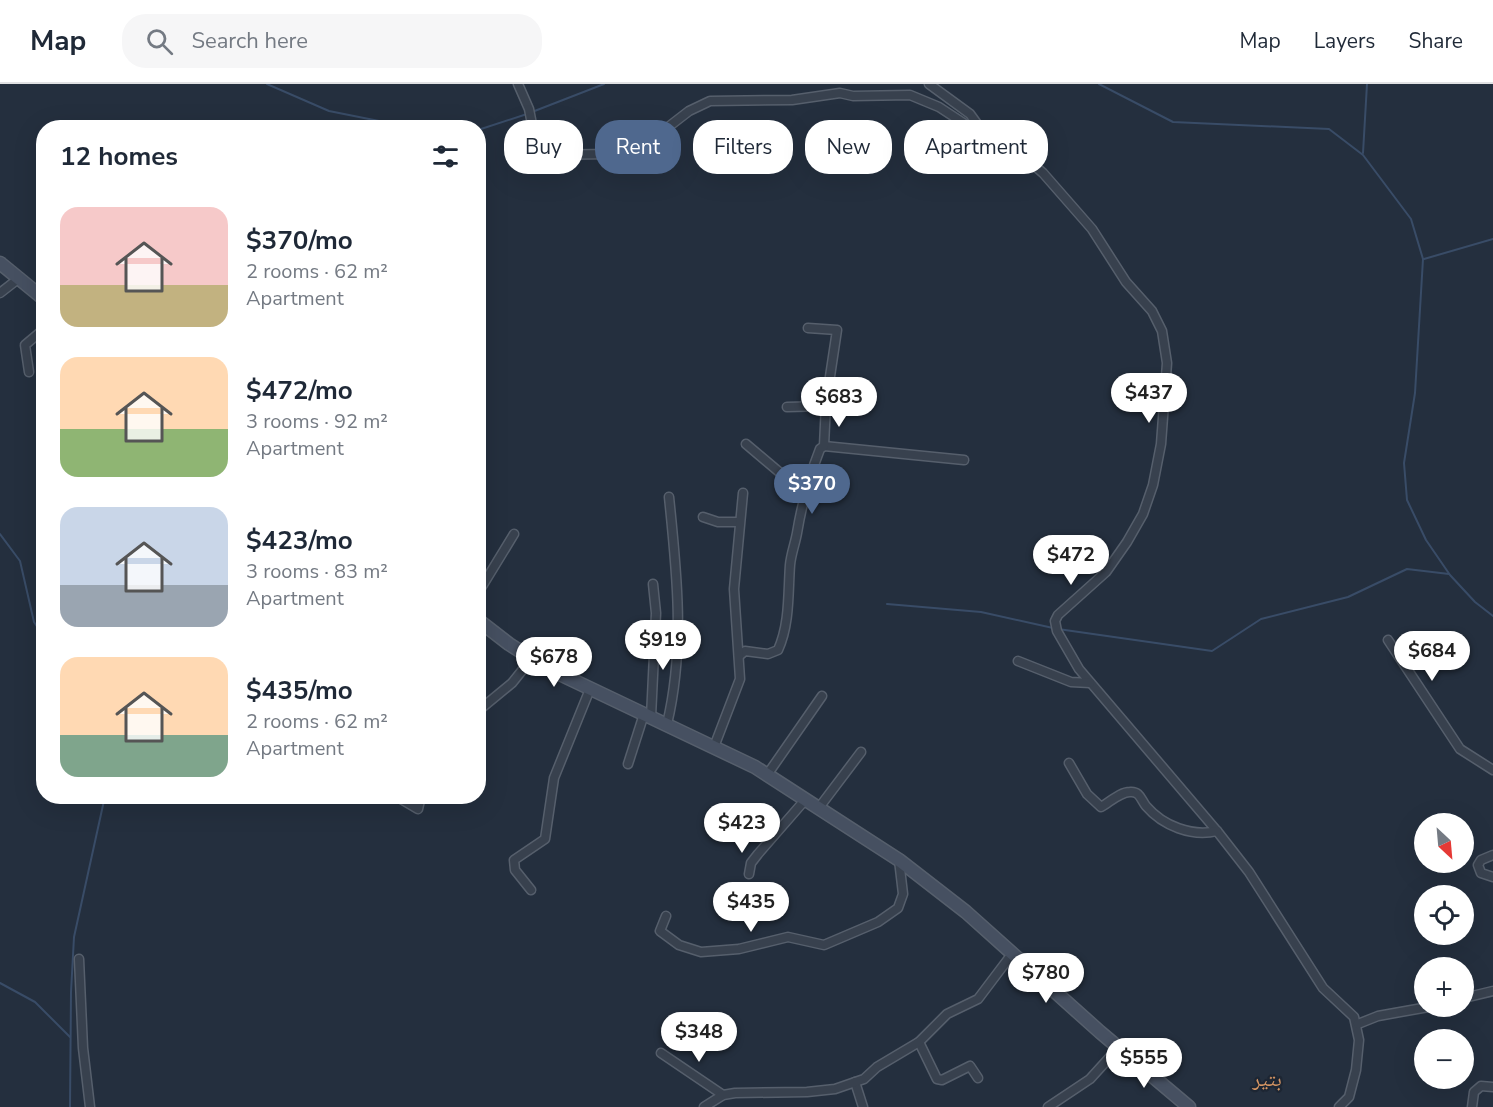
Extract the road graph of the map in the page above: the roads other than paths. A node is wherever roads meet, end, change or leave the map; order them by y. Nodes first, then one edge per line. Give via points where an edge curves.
1 (518, 84) edge
2 (929, 84) edge
3 (959, 120) edge
4 (974, 120) edge
5 (1044, 174) edge
6 (0, 263) edge
7 (18, 279) junction
8 (0, 293) edge
9 (36, 293) edge
10 (808, 328) dead end
11 (36, 336) edge
12 (29, 372) dead end
13 (827, 406) junction
14 (787, 407) dead end
15 (746, 444) dead end
16 (824, 446) junction
17 (964, 460) dead end
18 (742, 493) dead end
19 (804, 493) junction
20 (669, 497) dead end
21 (703, 517) dead end
22 (738, 522) junction
23 (514, 534) dead end
24 (486, 581) edge
25 (653, 584) dead end
26 (486, 626) edge
27 (1388, 640) dead end
28 (739, 656) junction
29 (532, 658) junction
30 (1018, 661) dead end
31 (1090, 683) junction
32 (590, 689) junction
33 (822, 696) dead end
34 (486, 705) edge
35 (647, 715) junction
36 (667, 724) junction
37 (714, 747) junction
38 (861, 752) dead end
39 (1069, 763) dead end
40 (628, 764) dead end
41 (1493, 770) edge
42 (767, 775) junction
43 (805, 800) junction
44 (818, 809) junction
45 (1217, 831) junction
46 (1493, 855) edge
47 (899, 860) junction
48 (749, 874) dead end
49 (1493, 877) edge
50 (531, 890) dead end
51 (666, 916) dead end
52 (1012, 954) junction
53 (79, 958) dead end
54 (1493, 991) edge
55 (1474, 996) edge
56 (1414, 1010) edge
57 (1358, 1024) junction
58 (919, 1042) junction
59 (1119, 1047) junction
60 (661, 1053) dead end
61 (978, 1078) dead end
62 (855, 1082) junction
63 (1493, 1087) edge
64 (723, 1095) junction
65 (706, 1106) edge
66 (90, 1107) edge
67 (863, 1107) edge
68 (1048, 1107) edge
69 (1189, 1107) edge
70 (1340, 1107) edge
71 (1472, 1107) edge

1 - 3 street via 529,109 538,155 610,154 654,138 689,111 710,101 792,100 840,93 910,94
2 - 4 street
5 - 31 street via 1092,230 1126,282 1152,311 1162,331 1167,363 1161,444 1143,514 1106,572 1055,621 1070,655
6 - 7 street
7 - 8 street
7 - 9 street
10 - 13 street via 837,330
11 - 12 street via 25,345
13 - 14 street
13 - 16 street
15 - 19 street
16 - 17 street
16 - 19 street
18 - 22 street
19 - 28 street via 789,568 781,644 778,651 768,654 745,651
20 - 36 street via 679,596 676,676
21 - 22 street
22 - 28 street via 734,612
23 - 24 street
25 - 35 street via 656,613
26 - 29 street
27 - 41 street via 1460,749
28 - 37 street via 739,683
29 - 32 street
29 - 34 street via 506,689
30 - 31 street via 1071,682
31 - 45 street
32 - 35 street
32 - 50 street via 554,778 545,839 514,860 514,870
33 - 42 street
35 - 36 street
35 - 40 street
36 - 37 street
37 - 42 street
38 - 44 street
39 - 45 street via 1101,807 1133,792 1180,830
42 - 43 street
43 - 44 street
43 - 48 street via 751,863
44 - 47 street
45 - 57 street via 1249,872 1323,988
46 - 49 street via 1478,865 1481,873
47 - 51 street via 903,894 893,914 824,945 788,937 739,949 701,952 679,945 660,931
47 - 52 street
52 - 58 street via 978,999 947,1014
52 - 59 street
53 - 66 street via 84,1067
54 - 55 street
56 - 57 street
57 - 70 street via 1356,1071 1349,1097
58 - 61 street via 937,1079 970,1066
58 - 62 street
59 - 68 street via 1090,1079
59 - 69 street
60 - 64 street
62 - 64 street via 807,1092
62 - 67 street
63 - 71 street via 1481,1086 1474,1092
64 - 65 street

